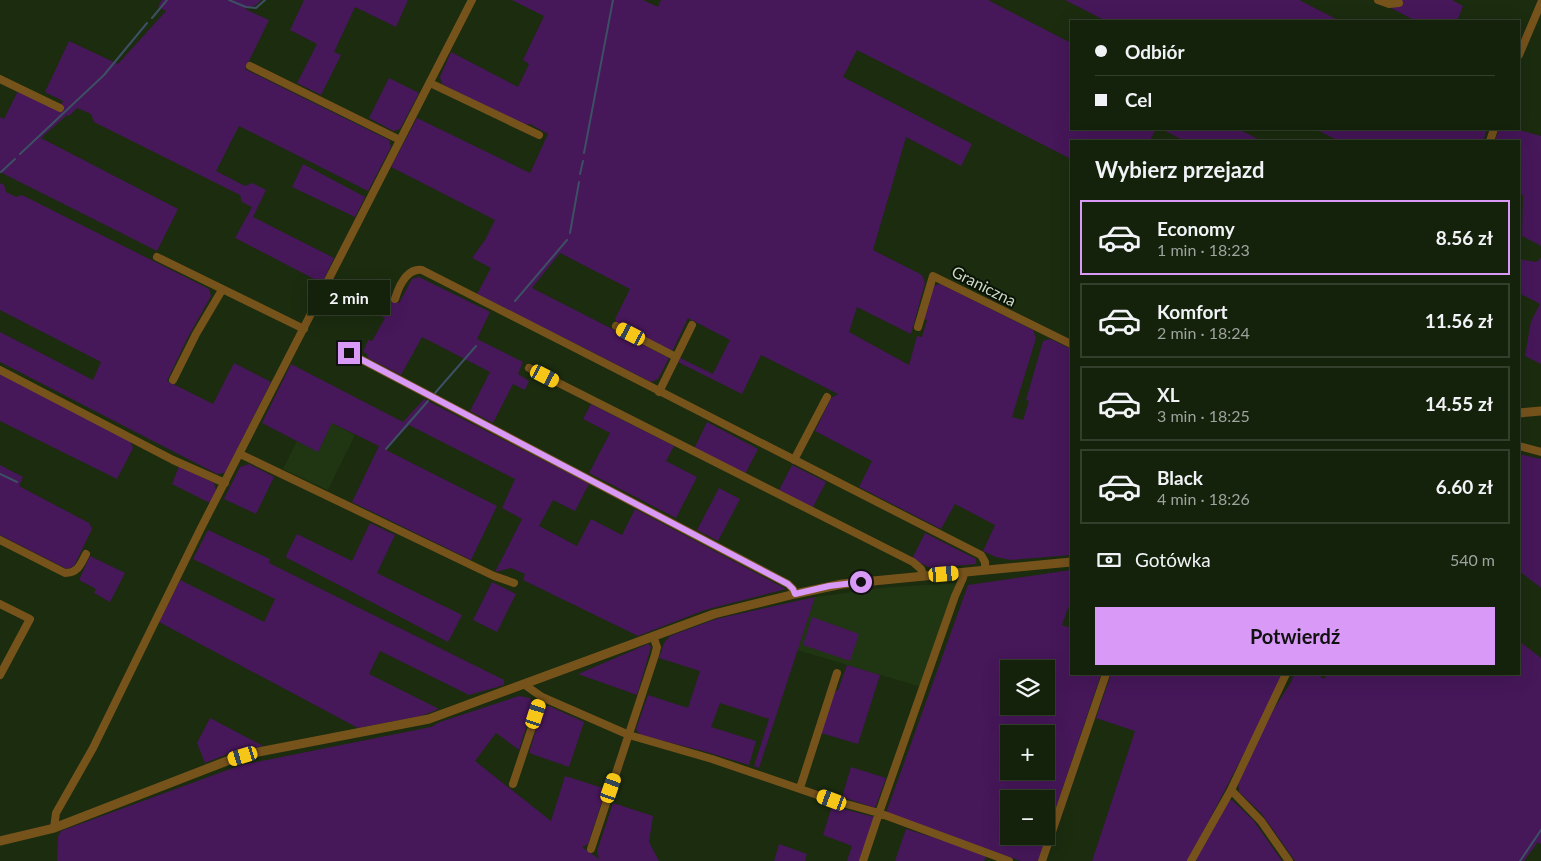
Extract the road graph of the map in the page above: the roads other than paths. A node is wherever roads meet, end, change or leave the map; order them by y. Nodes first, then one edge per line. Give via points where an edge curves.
1 (472, 0) edge
2 (1378, 0) edge
3 (1399, 3) dead end
4 (1541, 3) edge
5 (1520, 53) edge
6 (250, 66) dead end
7 (0, 79) edge
8 (430, 83) junction
9 (60, 108) dead end
10 (539, 135) dead end
11 (400, 140) junction
12 (157, 257) dead end
13 (222, 290) junction
14 (395, 299) dead end
15 (692, 325) dead end
16 (616, 326) dead end
17 (918, 328) dead end
18 (304, 329) junction
19 (1070, 344) edge
20 (349, 353) dead end
21 (676, 357) junction
22 (529, 368) dead end
23 (0, 370) edge
24 (173, 380) dead end
25 (659, 392) junction
26 (827, 397) dead end
27 (1541, 411) edge
28 (1520, 413) edge
29 (1520, 446) edge
30 (1541, 452) edge
31 (240, 454) junction
32 (794, 460) junction
33 (225, 483) junction
34 (0, 540) edge
35 (86, 554) dead end
36 (1070, 562) edge
37 (984, 570) junction
38 (964, 572) junction
39 (924, 576) junction
40 (514, 583) dead end
41 (795, 594) junction
42 (0, 604) edge
43 (653, 636) junction
44 (837, 673) dead end
45 (0, 675) edge
46 (1106, 675) edge
47 (1286, 675) edge
48 (525, 685) junction
49 (542, 697) junction
50 (629, 735) junction
51 (513, 784) dead end
52 (800, 788) junction
53 (1231, 790) junction
54 (879, 813) junction
55 (54, 828) junction
56 (0, 841) edge
57 (591, 849) dead end
58 (863, 861) edge
59 (1010, 861) edge
60 (1042, 861) edge
61 (1191, 861) edge
62 (1289, 861) edge

1 - 8 street
2 - 3 street
4 - 5 street
6 - 11 street
7 - 9 street
8 - 10 street
8 - 11 street
11 - 18 street
12 - 13 street
13 - 18 street
13 - 24 street
14 - 25 street via 411,272 422,270
15 - 21 street
16 - 21 street
17 - 19 street, Graniczna via 933,276
18 - 31 street
20 - 41 street via 788,584
21 - 25 street
22 - 39 street via 912,562 922,569
23 - 33 street
25 - 32 street
26 - 32 street
27 - 28 street
29 - 30 street
31 - 33 street
31 - 40 street
32 - 37 street via 981,555 985,562
33 - 55 street via 93,748 56,813
34 - 35 street via 65,573 77,569
36 - 37 street
37 - 38 street
38 - 39 street
38 - 54 street
39 - 41 street via 842,584
41 - 43 street via 714,614
42 - 45 street via 30,619
43 - 48 street
43 - 50 street via 657,647
44 - 52 street
46 - 60 street
47 - 53 street
48 - 49 street
48 - 55 street via 429,719 246,755
49 - 50 street
49 - 51 street
50 - 52 street
50 - 57 street
52 - 54 street
53 - 61 street
53 - 62 street via 1261,820
54 - 58 street
54 - 59 street
55 - 56 street

